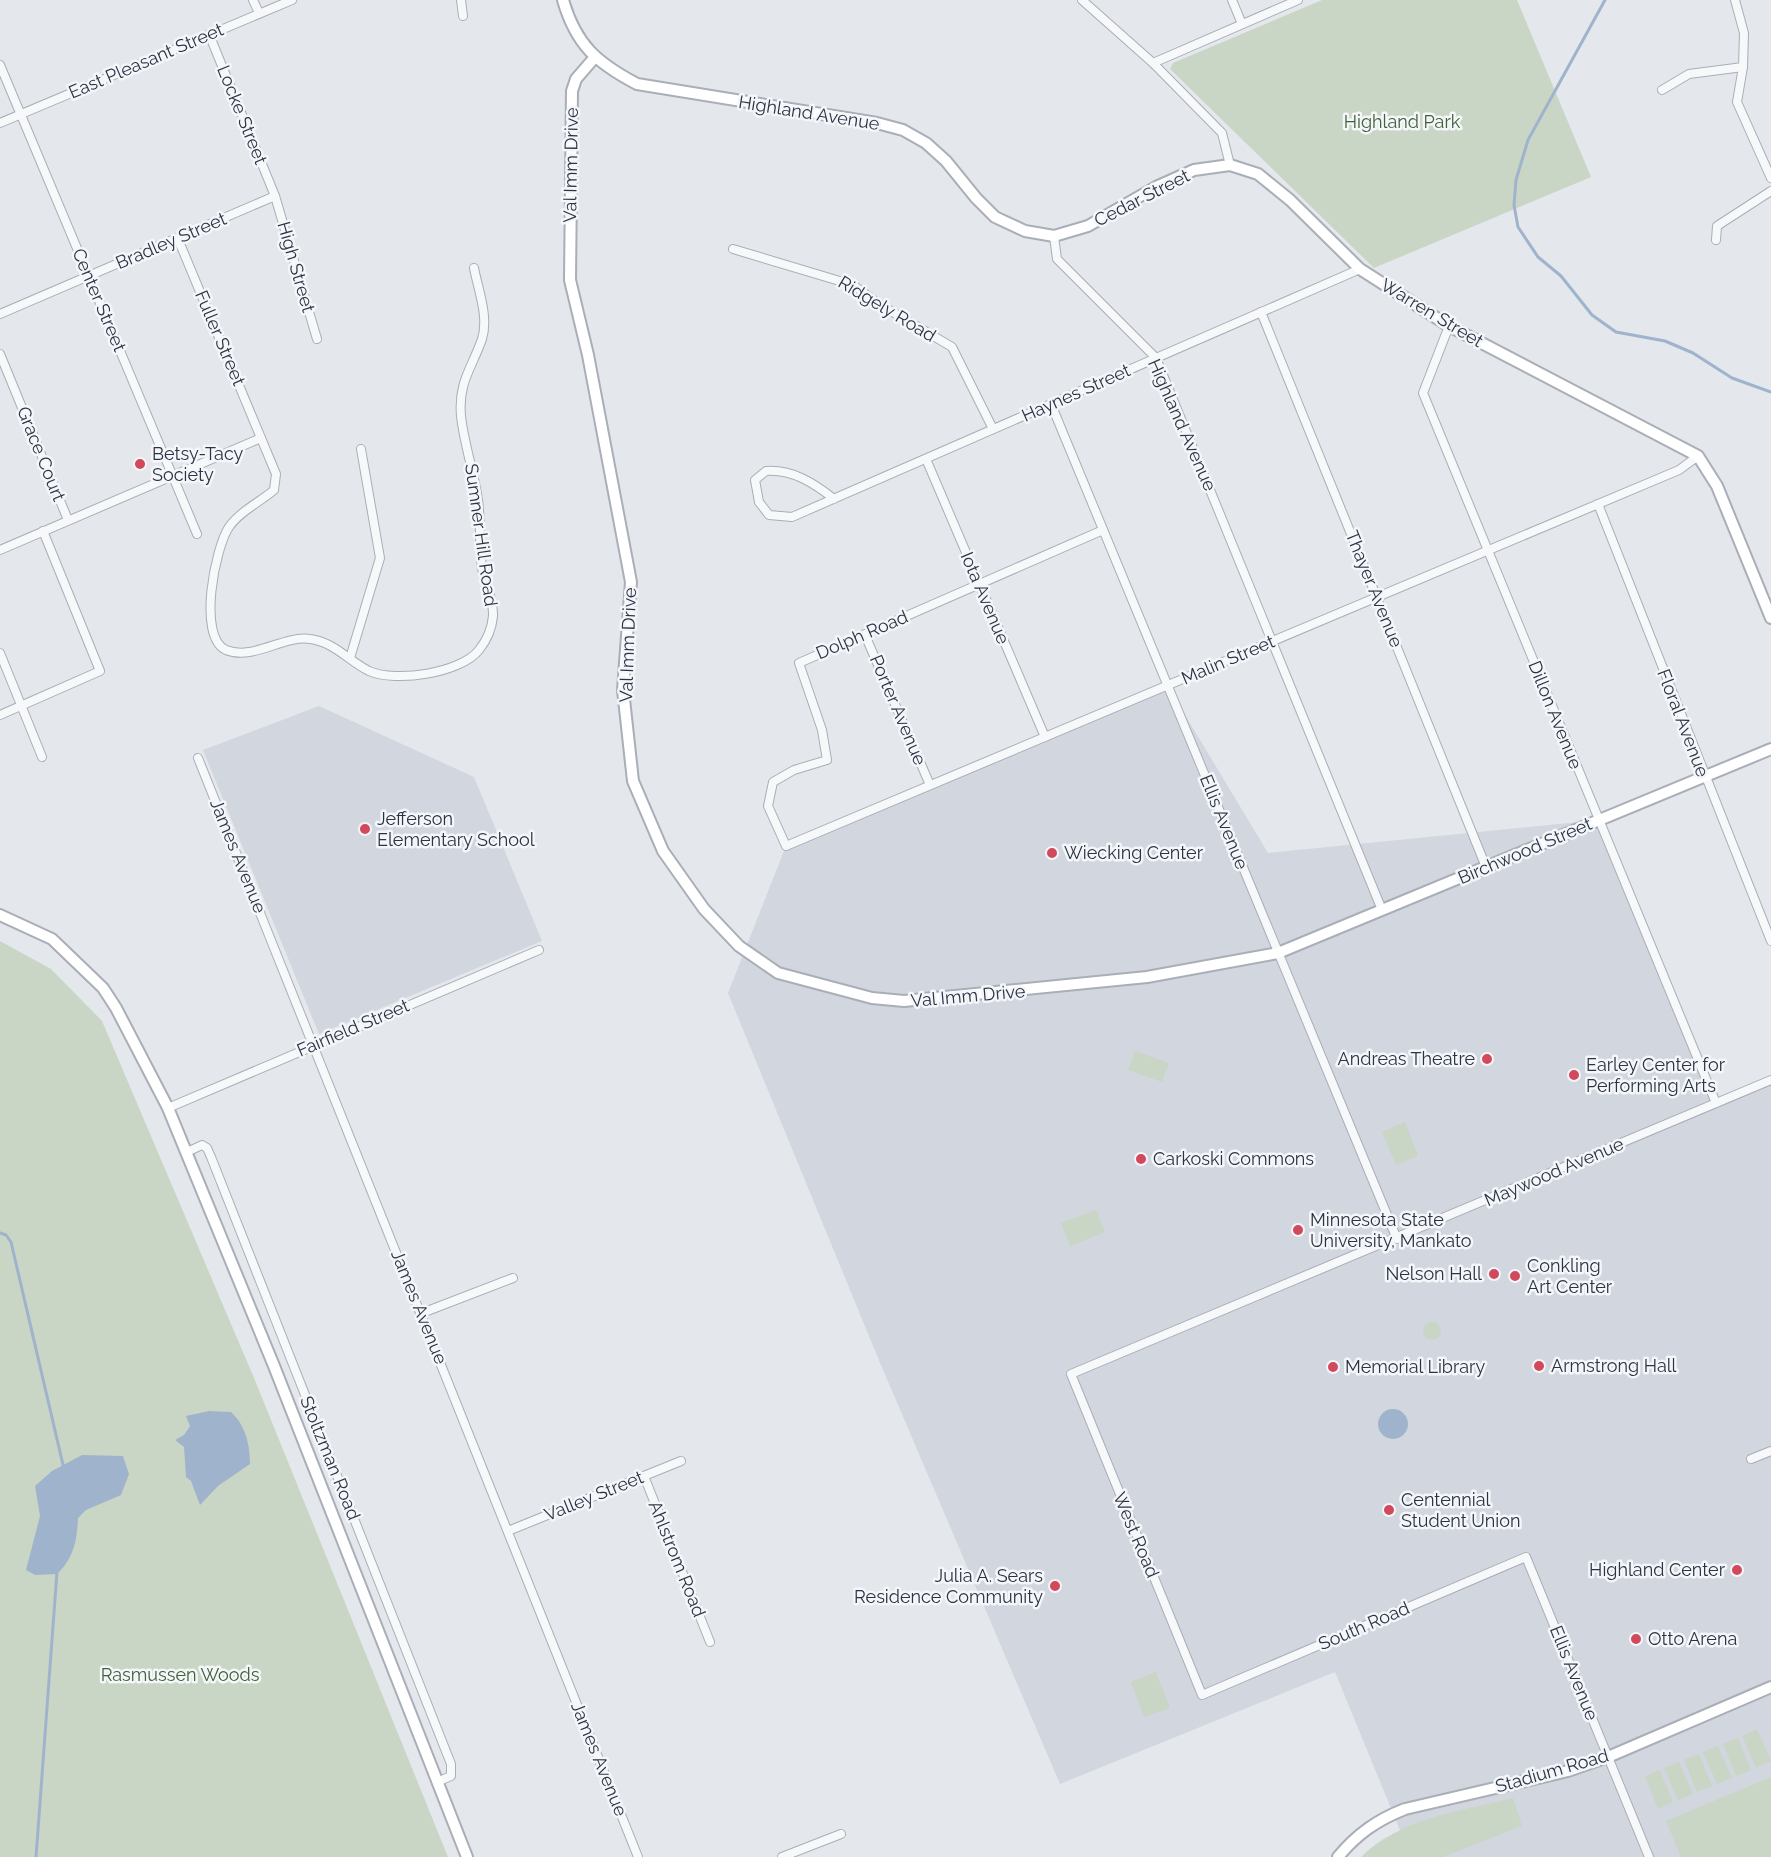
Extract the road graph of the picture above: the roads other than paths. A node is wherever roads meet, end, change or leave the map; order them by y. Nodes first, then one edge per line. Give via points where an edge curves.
1 (254, 0) edge
2 (292, 0) edge
3 (461, 0) edge
4 (563, 0) edge
5 (1082, 0) edge
6 (1232, 0) edge
7 (1298, 0) edge
8 (1735, 0) edge
9 (259, 13) junction
10 (463, 16) dead end
11 (1242, 24) junction
12 (209, 34) junction
13 (595, 57) junction
14 (1153, 63) junction
15 (0, 65) edge
16 (1743, 67) junction
17 (1662, 90) dead end
18 (21, 114) junction
19 (0, 123) edge
20 (1230, 165) junction
21 (1771, 178) edge
22 (1771, 191) edge
23 (275, 196) junction
24 (1054, 236) junction
25 (178, 239) junction
26 (1716, 240) dead end
27 (733, 249) dead end
28 (474, 268) dead end
29 (1360, 269) junction
30 (89, 276) junction
31 (1261, 312) junction
32 (0, 314) edge
33 (1449, 326) junction
34 (317, 339) dead end
35 (0, 354) edge
36 (1156, 358) junction
37 (1051, 404) junction
38 (993, 429) junction
39 (261, 438) junction
40 (361, 449) dead end
41 (1698, 456) junction
42 (926, 459) junction
43 (174, 475) junction
44 (834, 499) junction
45 (1598, 504) junction
46 (69, 520) junction
47 (1103, 530) junction
48 (44, 531) junction
49 (197, 534) dead end
50 (0, 550) edge
51 (1488, 550) junction
52 (978, 583) junction
53 (1377, 597) junction
54 (1771, 618) edge
55 (865, 635) junction
56 (1273, 641) junction
57 (0, 653) edge
58 (350, 658) junction
59 (1167, 685) junction
60 (22, 706) junction
61 (0, 715) edge
62 (1045, 737) junction
63 (1771, 748) edge
64 (42, 757) dead end
65 (198, 758) dead end
66 (1704, 776) junction
67 (930, 785) junction
68 (772, 816) joint
69 (1599, 820) junction
70 (1486, 867) junction
71 (1382, 910) junction
72 (0, 915) edge
73 (1771, 941) edge
74 (539, 950) dead end
75 (1278, 953) junction
76 (314, 1044) junction
77 (1771, 1080) edge
78 (1716, 1103) junction
79 (168, 1108) junction
80 (187, 1152) junction
81 (1397, 1239) junction
82 (513, 1278) dead end
83 (422, 1313) junction
84 (1071, 1374) joint
85 (1771, 1451) edge
86 (1751, 1460) dead end
87 (681, 1461) dead end
88 (644, 1476) junction
89 (508, 1531) junction
90 (1526, 1557) joint
91 (710, 1642) dead end
92 (1771, 1687) edge
93 (1202, 1695) joint
94 (1608, 1756) junction
95 (437, 1782) junction
96 (841, 1833) dead end
97 (467, 1857) edge
98 (638, 1857) edge
99 (782, 1857) edge
100 (1338, 1857) edge
101 (1649, 1857) edge

1 - 9 street
2 - 9 street, East Pleasant Street
3 - 10 street
4 - 13 street, Highland Avenue via 572,26
5 - 14 street
6 - 11 street
7 - 11 street
8 - 16 street via 1744,33
9 - 12 street, East Pleasant Street
11 - 14 street
12 - 18 street, East Pleasant Street
12 - 23 street, Locke Street
13 - 24 street, Highland Avenue via 638,84 903,130 946,161 995,217 1025,231
13 - 75 street, Val Imm Drive via 576,79 572,91 570,280 632,582 623,690 633,781 663,851 704,909 739,946 778,973 872,998 904,1001 1147,977
14 - 20 street via 1222,134
15 - 18 street, Center Street
16 - 17 street via 1689,74
16 - 21 street via 1737,102
18 - 19 street, East Pleasant Street
18 - 30 street, Center Street
20 - 24 street, Cedar Street via 1194,170 1088,226
20 - 29 street, Warren Street via 1266,180
22 - 26 street via 1717,226
23 - 25 street, Bradley Street
23 - 34 street, High Street
24 - 36 street, Highland Avenue via 1057,259
25 - 30 street, Bradley Street
25 - 39 street, Fuller Street
27 - 38 street, Ridgely Road via 853,285 952,347
28 - 58 street, Sumner Hill Road via 485,322 460,396 478,501 482,566 493,615 490,628 470,660 446,669 384,676
29 - 31 street, Haynes Street
29 - 33 street, Warren Street
30 - 32 street, Bradley Street
30 - 43 street, Center Street
31 - 36 street, Haynes Street
31 - 53 street, Thayer Avenue
33 - 41 street, Warren Street
33 - 51 street, Dillon Avenue via 1423,393
35 - 46 street, Grace Court
36 - 37 street, Haynes Street
36 - 56 street, Highland Avenue
37 - 38 street, Haynes Street
37 - 47 street, Ellis Avenue
38 - 42 street, Haynes Street
39 - 43 street
39 - 58 street, Sumner Hill Road via 276,474 274,490 240,515 224,537 213,589 213,636 225,650 235,651 308,638
40 - 58 street via 380,558
41 - 45 street, Malin Street via 1679,470
41 - 54 street via 1717,486
42 - 44 street, Haynes Street
42 - 52 street, Iota Avenue
43 - 46 street
43 - 49 street, Center Street
44 - 44 street, Haynes Street via 789,472 766,471 754,480 759,502 769,515 792,517
45 - 51 street, Malin Street
45 - 66 street, Floral Avenue
46 - 48 street
47 - 52 street, Dolph Road
47 - 59 street, Ellis Avenue
48 - 50 street
48 - 60 street via 100,671
51 - 53 street, Malin Street
51 - 69 street, Dillon Avenue
52 - 55 street, Dolph Road
52 - 62 street, Iota Avenue
53 - 56 street, Malin Street
53 - 70 street, Thayer Avenue
55 - 67 street, Porter Avenue
55 - 68 street, Dolph Road via 799,663 822,730 827,760 794,770 774,782 768,806
56 - 59 street, Malin Street
56 - 71 street, Highland Avenue
57 - 60 street
59 - 62 street, Malin Street
59 - 75 street, Ellis Avenue
60 - 61 street
60 - 64 street
62 - 67 street, Malin Street
63 - 66 street, Birchwood Street
65 - 76 street, James Avenue
66 - 69 street, Birchwood Street
66 - 73 street, Floral Avenue
67 - 68 street, Malin Street via 786,846
69 - 70 street, Birchwood Street
69 - 78 street, Dillon Avenue
70 - 71 street, Birchwood Street
71 - 75 street, Birchwood Street
72 - 79 street, Stoltzman Road via 52,939 103,988
74 - 76 street, Fairfield Street
75 - 81 street, Ellis Avenue
76 - 79 street, Fairfield Street
76 - 83 street, James Avenue
77 - 78 street, Maywood Avenue
78 - 81 street, Maywood Avenue
79 - 80 street, Stoltzman Road
80 - 95 street, Stoltzman Road
80 - 95 street, Stoltzman Road via 202,1145 211,1157 451,1764 451,1776
81 - 84 street, Maywood Avenue
82 - 83 street
83 - 89 street, James Avenue
84 - 93 street, West Road
85 - 86 street
87 - 88 street, Valley Street
88 - 89 street, Valley Street
88 - 91 street, Ahlstrom Road
89 - 98 street, James Avenue
90 - 93 street, South Road
90 - 94 street, Ellis Avenue
92 - 94 street, Stadium Road
94 - 100 street, Stadium Road via 1568,1771 1404,1809 1362,1832
94 - 101 street, Ellis Avenue
95 - 97 street, Stoltzman Road
96 - 99 street

